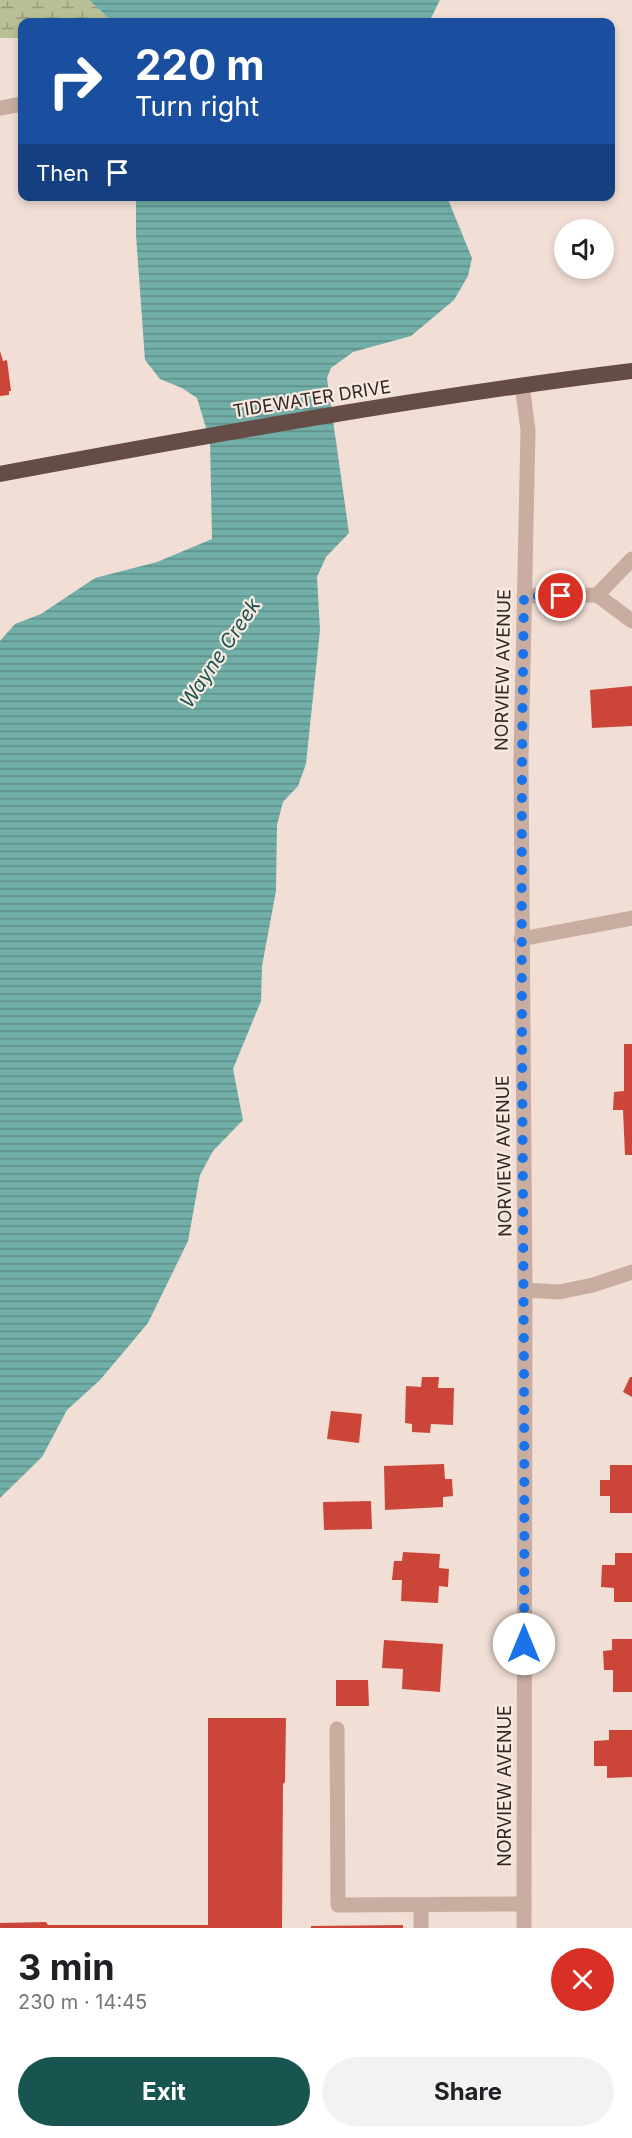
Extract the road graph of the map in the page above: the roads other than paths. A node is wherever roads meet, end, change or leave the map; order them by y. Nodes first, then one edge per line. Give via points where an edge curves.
1 (18, 105) edge
2 (0, 108) edge
3 (632, 371) edge
4 (522, 385) junction
5 (0, 474) edge
6 (632, 559) edge
7 (597, 595) junction
8 (524, 596) junction
9 (632, 621) edge
10 (632, 918) edge
11 (521, 939) junction
12 (632, 1272) edge
13 (525, 1290) junction
14 (337, 1729) dead end
15 (524, 1904) junction
16 (421, 1905) junction
17 (421, 1928) edge
18 (524, 1928) edge

1 - 2 street
3 - 4 highway, TIDEWATER DRIVE
4 - 5 highway, TIDEWATER DRIVE via 205,436
4 - 8 street, NORVIEW AVENUE via 528,430
6 - 7 street
7 - 8 street
7 - 9 street
8 - 11 street, NORVIEW AVENUE
10 - 11 street
11 - 13 street, NORVIEW AVENUE
12 - 13 street via 559,1292
13 - 15 street, NORVIEW AVENUE
14 - 16 street via 338,1905
15 - 16 street
15 - 18 street, NORVIEW AVENUE
16 - 17 street

